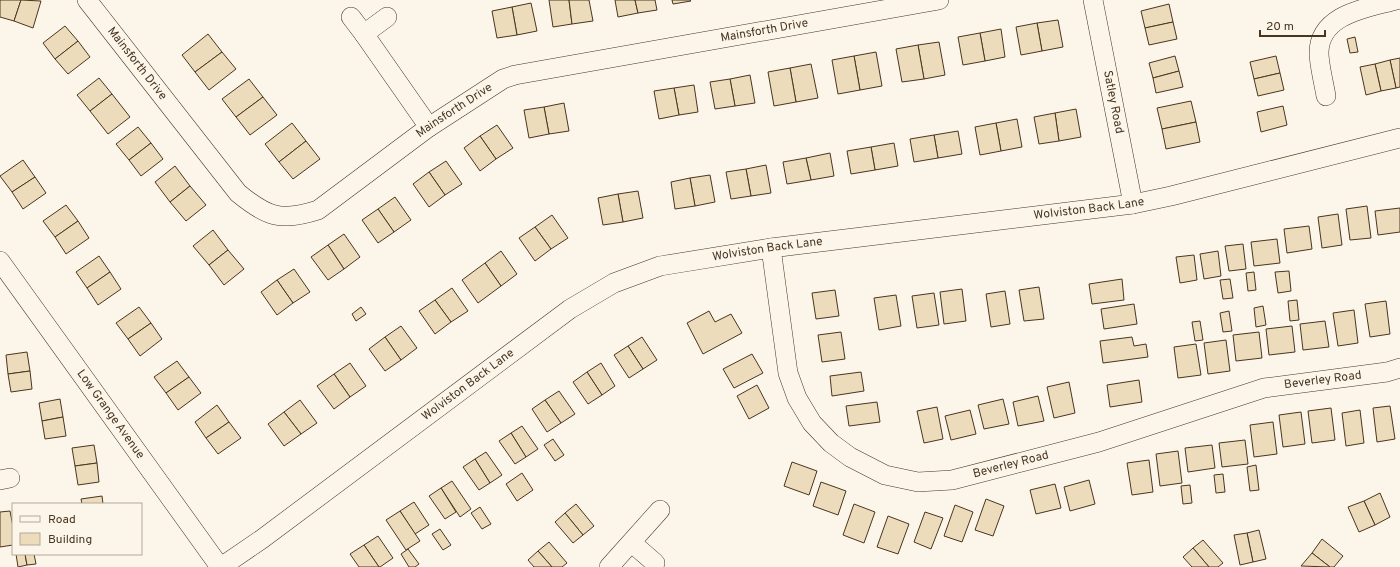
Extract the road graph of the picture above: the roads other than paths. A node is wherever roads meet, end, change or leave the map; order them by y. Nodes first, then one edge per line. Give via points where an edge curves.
1 (86, 0) edge
2 (939, 0) edge
3 (1093, 0) edge
4 (1396, 0) edge
5 (351, 17) dead end
6 (387, 17) dead end
7 (364, 34) junction
8 (1326, 96) dead end
9 (429, 127) junction
10 (1400, 138) edge
11 (1133, 204) junction
12 (771, 248) junction
13 (0, 261) edge
14 (1400, 368) edge
15 (660, 510) dead end
16 (632, 543) junction
17 (655, 563) dead end
18 (221, 567) edge
19 (609, 567) edge

1 - 9 street, Mainsforth Drive via 238,192 256,208 276,216 298,216 318,210
2 - 9 street, Mainsforth Drive via 515,75 503,79
3 - 11 street, Satley Road
4 - 8 street via 1348,13 1330,25 1322,37 1319,53
5 - 7 street
6 - 7 street
7 - 9 street
10 - 11 street, Wolviston Back Lane
11 - 12 street, Wolviston Back Lane
12 - 14 street, Beverley Road via 788,373 796,398 812,423 831,443 850,457 885,475 918,482 952,480 1099,442 1264,388 1387,372
12 - 18 street, Wolviston Back Lane via 660,266 614,283 570,309
13 - 18 street, Low Grange Avenue
15 - 16 street
16 - 17 street
16 - 19 street

